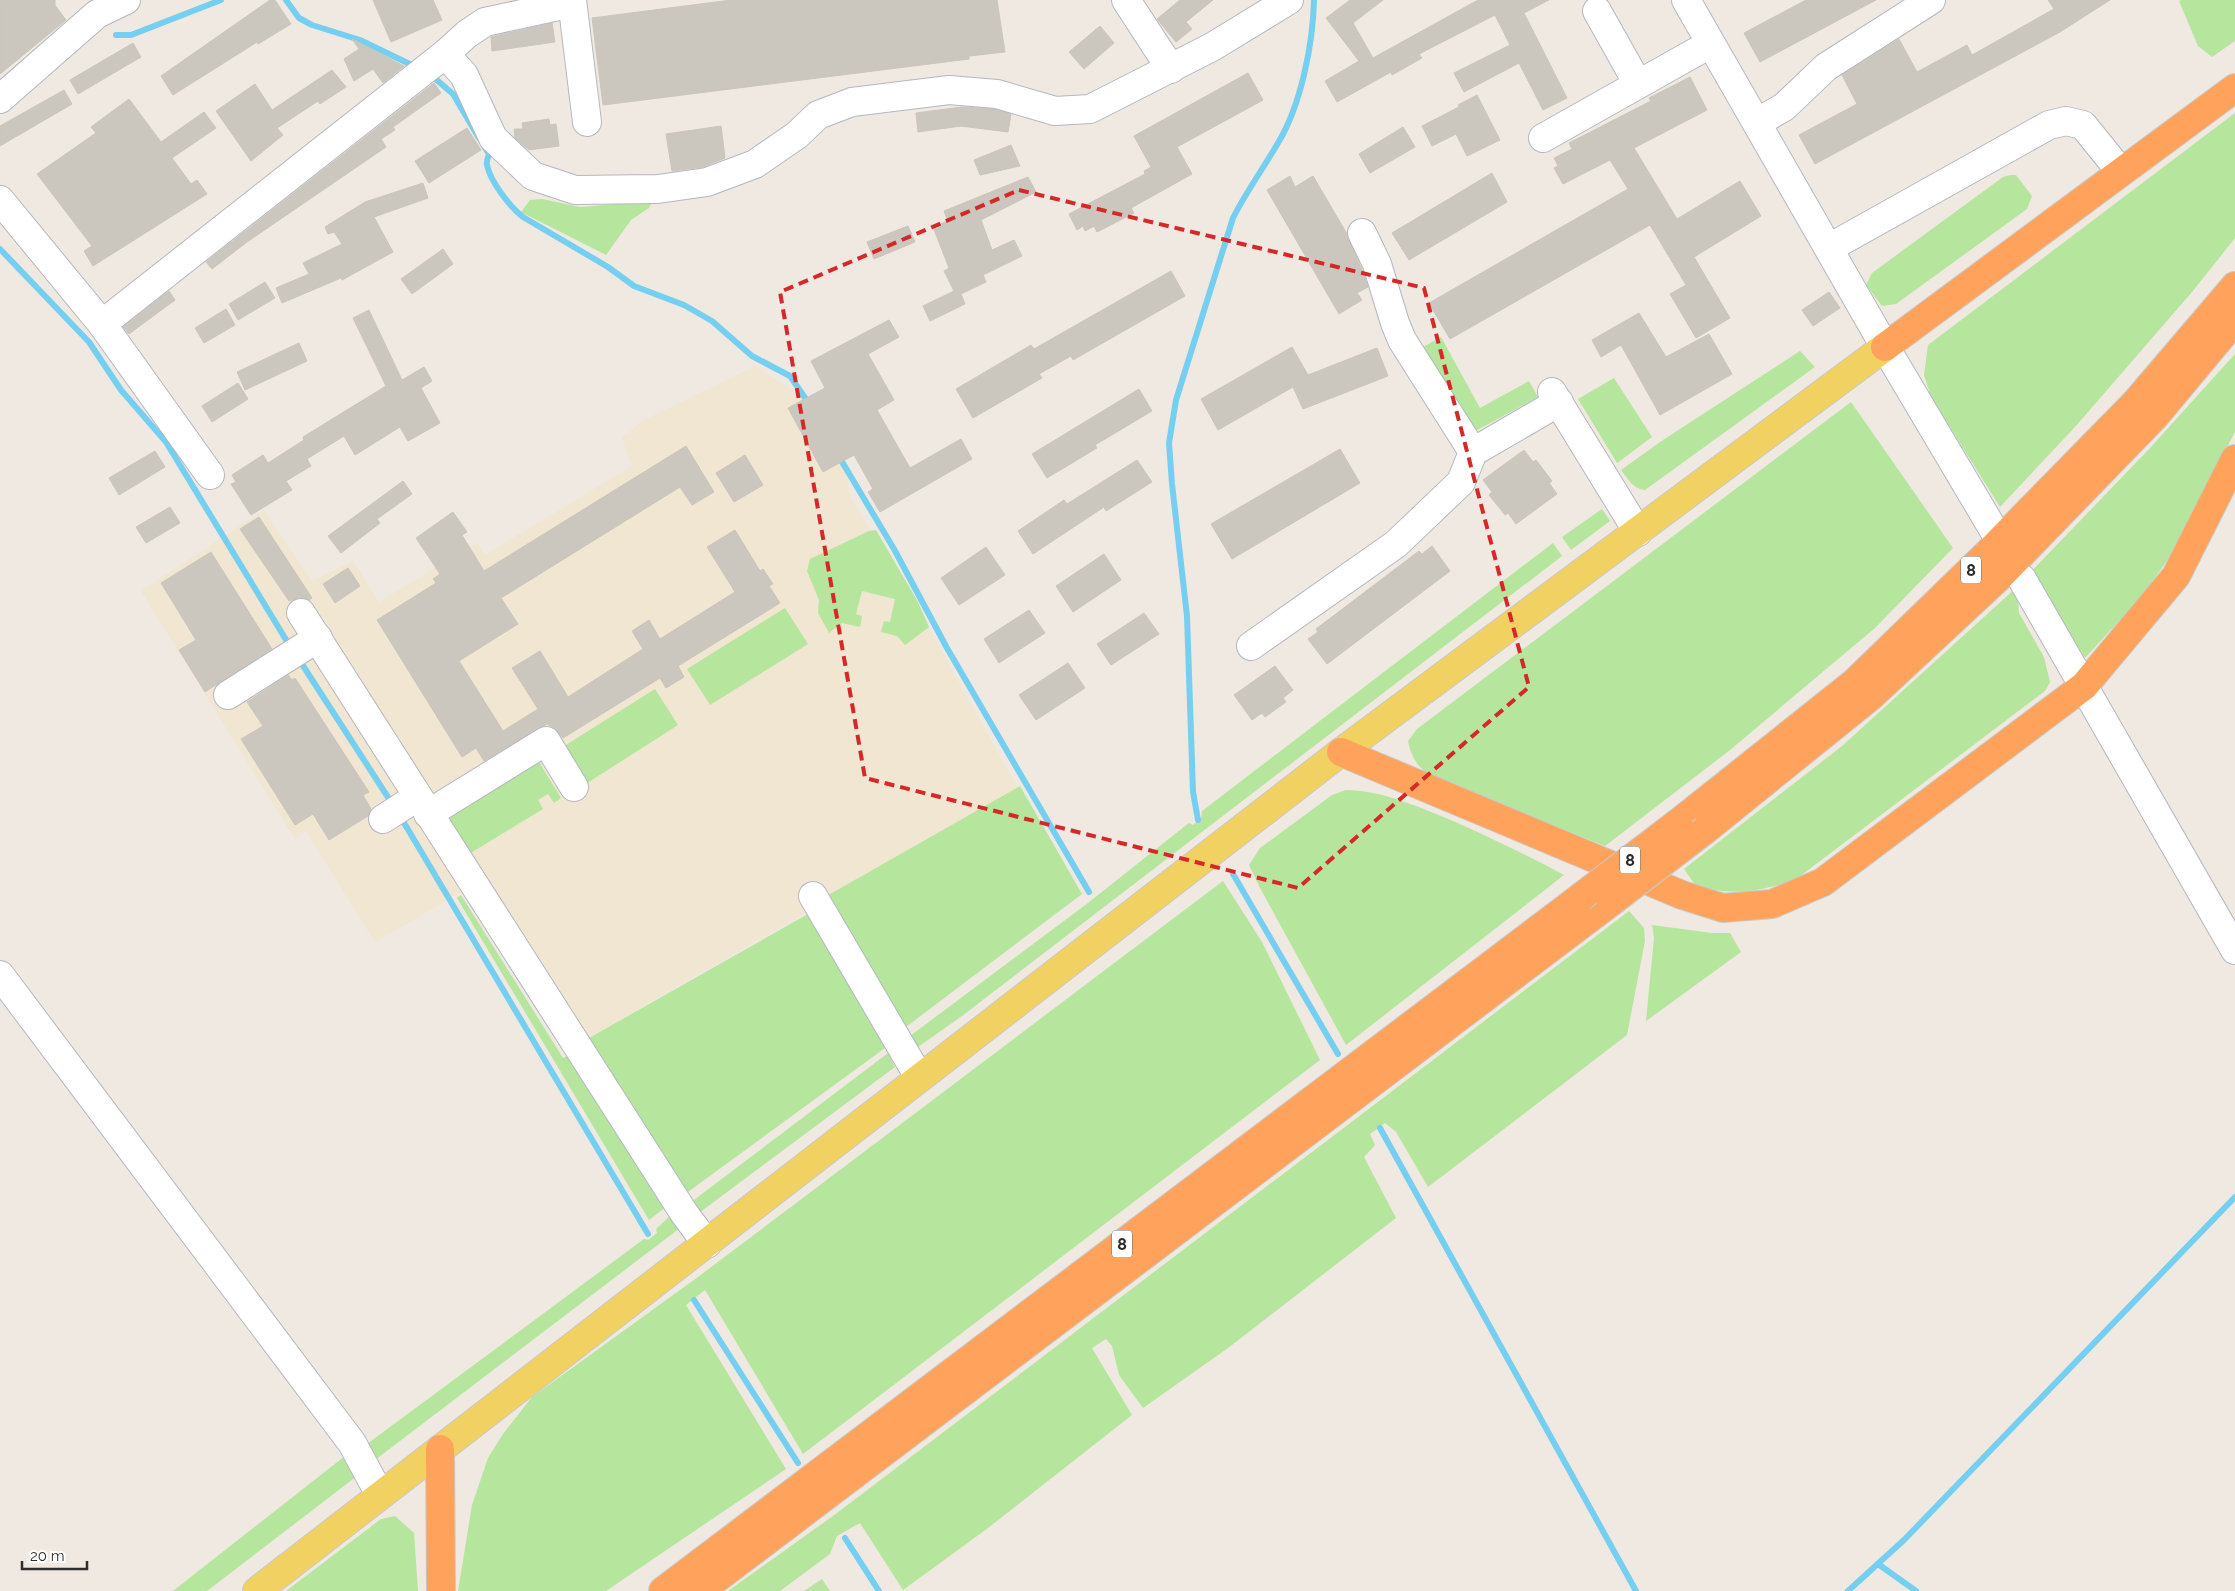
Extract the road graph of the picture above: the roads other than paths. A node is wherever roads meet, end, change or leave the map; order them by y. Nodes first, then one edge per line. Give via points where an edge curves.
1 (126, 0) edge
2 (1126, 0) edge
3 (1288, 0) edge
4 (1687, 0) edge
5 (1932, 0) edge
6 (572, 1) edge
7 (1597, 11) dead end
8 (1710, 44) junction
9 (445, 54) junction
10 (1171, 69) junction
11 (1638, 84) junction
12 (2235, 88) edge
13 (0, 99) edge
14 (587, 122) dead end
15 (1758, 122) junction
16 (1544, 138) dead end
17 (2121, 172) junction
18 (0, 200) edge
19 (1362, 233) dead end
20 (1829, 248) junction
21 (2235, 286) edge
22 (2235, 320) edge
23 (102, 324) junction
24 (1885, 347) junction
25 (1473, 452) junction
26 (2235, 459) edge
27 (210, 475) dead end
28 (1993, 529) dead end
29 (1638, 532) junction
30 (2022, 579) dead end
31 (301, 613) dead end
32 (1251, 646) dead end
33 (303, 648) junction
34 (2084, 686) junction
35 (228, 695) dead end
36 (1341, 752) junction
37 (574, 787) dead end
38 (404, 810) junction
39 (813, 896) dead end
40 (2235, 950) edge
41 (0, 975) edge
42 (918, 1077) junction
43 (707, 1244) junction
44 (440, 1450) junction
45 (380, 1495) junction
46 (257, 1591) edge
47 (441, 1591) edge
48 (663, 1591) edge
49 (700, 1591) edge

1 - 13 street via 97,14
2 - 10 street
3 - 10 street
4 - 8 street
5 - 15 street via 1826,67 1784,107
6 - 9 street via 486,22
6 - 14 street
7 - 11 street
8 - 11 street
8 - 15 street
9 - 10 street via 464,75 493,138 533,176 575,190 658,189 707,182 755,164 797,135 818,115 852,102 949,90 997,94 1055,111 1090,109
9 - 23 street
11 - 16 street
12 - 17 highway
15 - 20 street
17 - 20 street via 2083,125 2066,121 2049,125
17 - 24 highway
18 - 23 street
19 - 25 street via 1377,264 1402,340
20 - 24 street
21 - 48 highway, 8, bridge via 2136,402 1989,552 1868,669 1678,824
22 - 49 highway, 8, bridge via 2156,415 1992,583 1871,696 1611,902
23 - 27 street
24 - 28 street
24 - 29 main road
25 - 29 street via 1556,397
25 - 32 street via 1461,482 1396,544
26 - 34 highway via 2176,576
29 - 36 main road
30 - 34 street
31 - 33 street
33 - 35 street
33 - 38 street
34 - 36 highway via 1823,882 1772,904 1723,908 1682,895
34 - 40 street
36 - 42 main road
37 - 38 street via 546,741
38 - 43 street
39 - 42 street
41 - 45 street via 352,1443
42 - 43 main road
43 - 44 main road
44 - 45 main road
44 - 47 highway
45 - 46 main road

